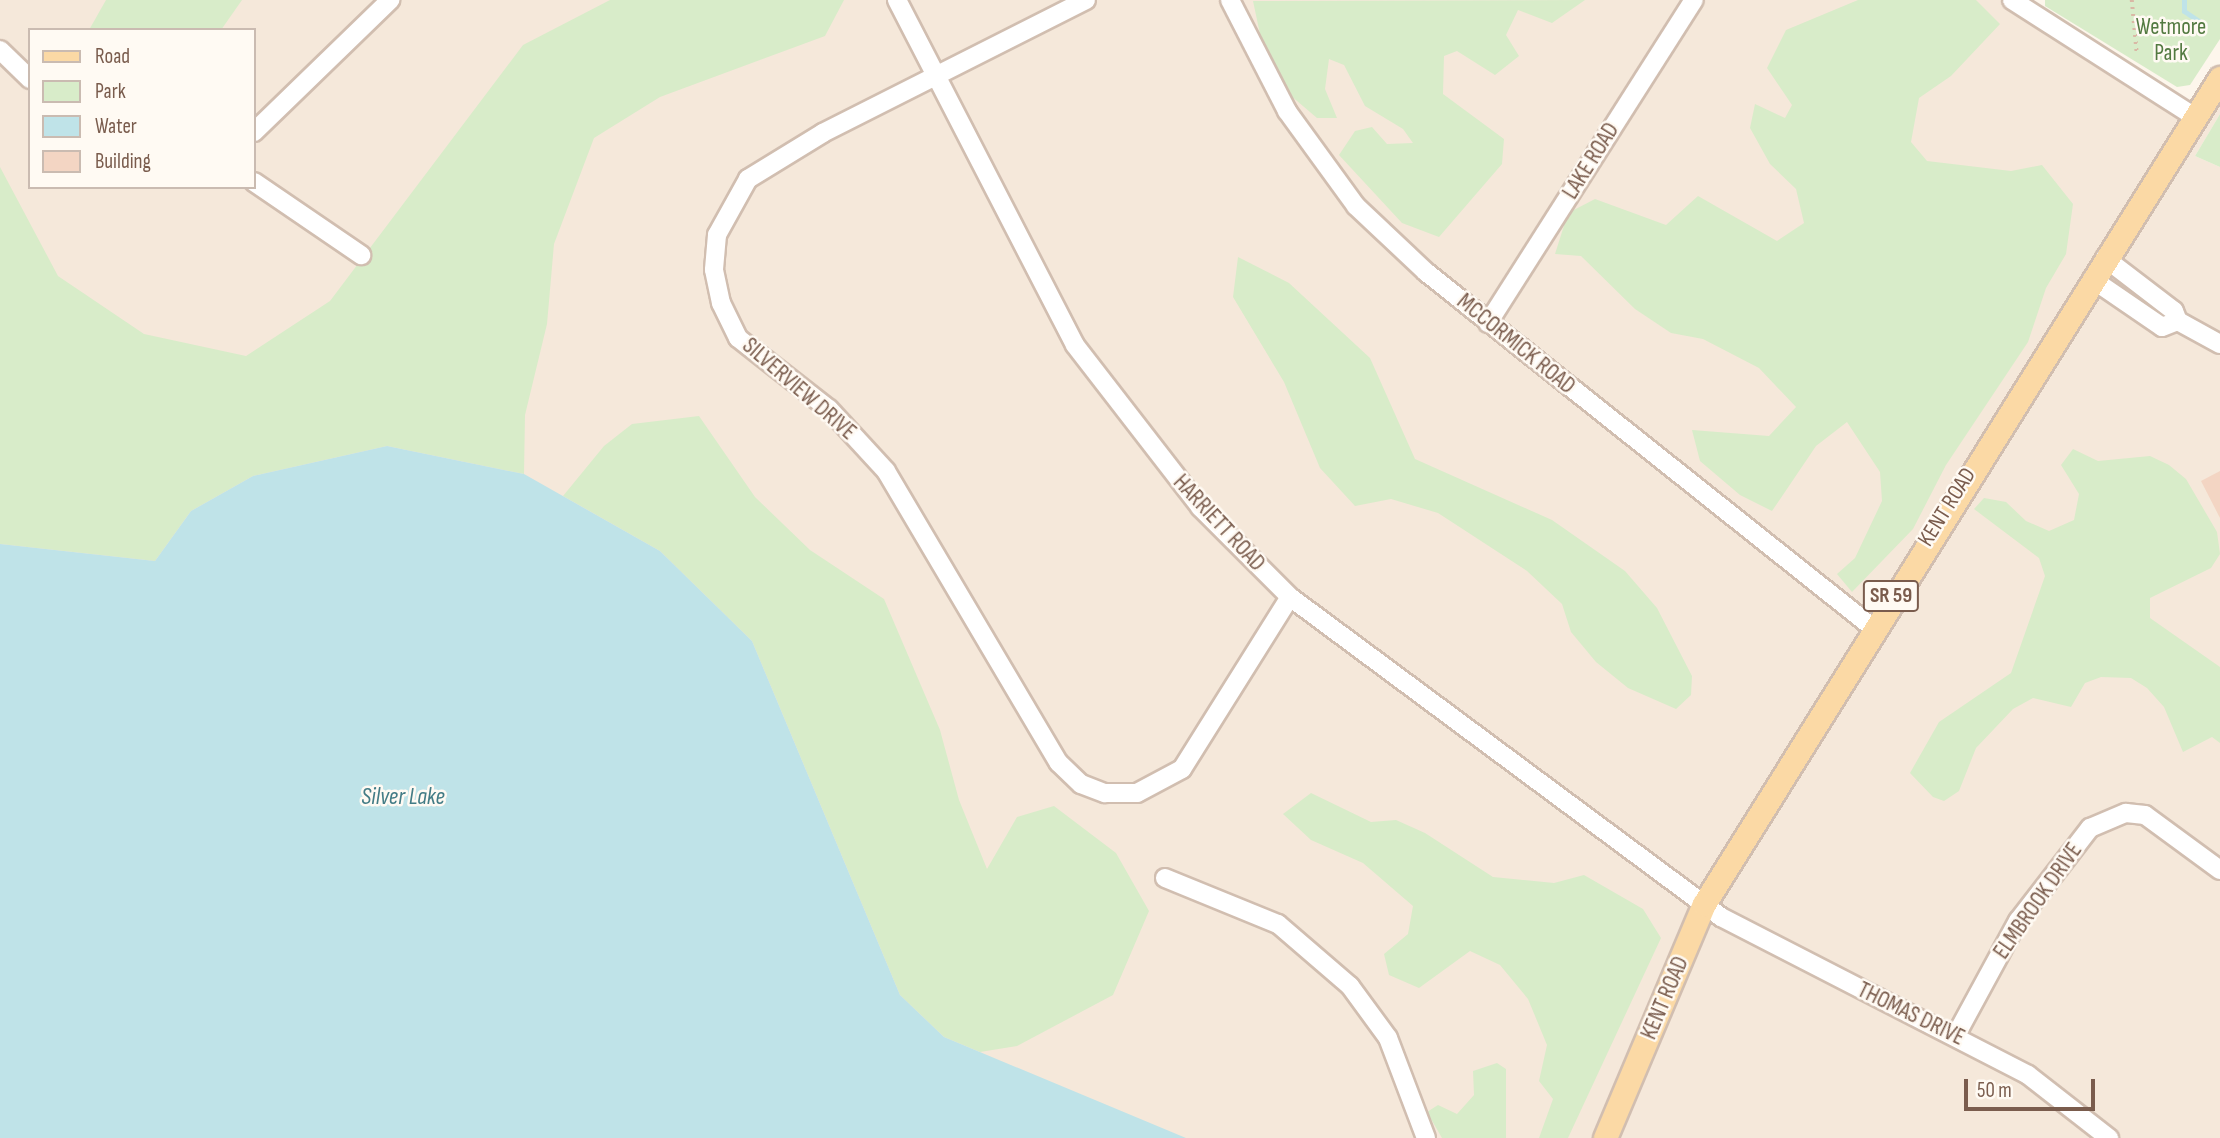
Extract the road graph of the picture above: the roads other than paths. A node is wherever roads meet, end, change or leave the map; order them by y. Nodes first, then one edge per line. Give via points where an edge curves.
1 (390, 0) edge
2 (897, 0) edge
3 (1086, 0) edge
4 (1230, 0) edge
5 (1694, 0) edge
6 (2016, 1) edge
7 (0, 50) edge
8 (935, 76) junction
9 (28, 77) edge
10 (2220, 78) edge
11 (2195, 117) junction
12 (256, 130) edge
13 (256, 183) edge
14 (361, 255) dead end
15 (2105, 258) junction
16 (2092, 279) junction
17 (2178, 321) junction
18 (1488, 323) junction
19 (2220, 344) edge
20 (1290, 597) junction
21 (1872, 627) junction
22 (2220, 870) edge
23 (1165, 878) dead end
24 (1704, 904) junction
25 (1956, 1035) junction
26 (1426, 1138) edge
27 (1605, 1138) edge
28 (2109, 1138) edge

1 - 12 street
2 - 8 street, HARRIETT ROAD
3 - 8 street, SILVERVIEW DRIVE
4 - 18 street, MCCORMICK ROAD via 1287,111 1328,174 1404,253
5 - 18 street, LAKE ROAD
6 - 11 street
7 - 9 street
8 - 20 street, HARRIETT ROAD via 1075,345 1200,507
8 - 20 street, SILVERVIEW DRIVE via 748,179 717,235 714,270 738,338 829,409 886,471 1059,763 1081,784 1105,793 1137,793 1182,769
10 - 11 main road, KENT ROAD / SR 59
11 - 15 main road, KENT ROAD / SR 59
13 - 14 street
15 - 16 main road, KENT ROAD / SR 59
15 - 17 street via 2174,311
16 - 17 street via 2162,327
16 - 21 main road, KENT ROAD / SR 59
17 - 19 street
18 - 21 street, MCCORMICK ROAD
20 - 24 street, HARRIETT ROAD
21 - 24 main road, KENT ROAD / SR 59
22 - 25 street, ELMBROOK DRIVE via 2145,815 2126,813 2090,828 2018,921
23 - 26 street via 1278,925 1350,986 1388,1038
24 - 25 street, THOMAS DRIVE via 1772,944
24 - 27 main road, KENT ROAD / SR 59
25 - 28 street, THOMAS DRIVE via 2028,1075

